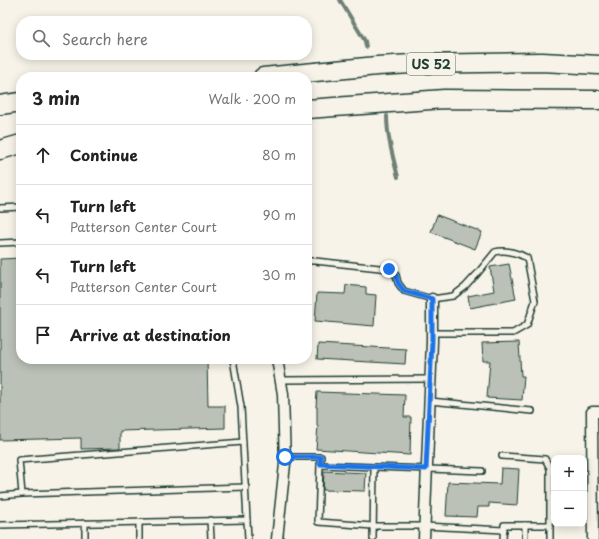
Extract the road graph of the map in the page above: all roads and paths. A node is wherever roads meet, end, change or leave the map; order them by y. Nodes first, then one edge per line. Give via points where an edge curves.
1 (599, 65) edge
2 (312, 72) edge
3 (599, 100) edge
4 (16, 103) edge
5 (0, 105) edge
6 (312, 109) edge
7 (16, 138) edge
8 (0, 140) edge
9 (16, 145) edge
10 (0, 150) edge
11 (16, 207) edge
12 (0, 208) edge
13 (16, 242) edge
14 (0, 243) edge
15 (312, 261) edge
16 (432, 299) junction
17 (432, 333) junction
18 (234, 364) edge
19 (278, 364) edge
20 (431, 379) junction
21 (280, 380) junction
22 (430, 401) junction
23 (532, 411) dead end
24 (596, 412) edge
25 (244, 442) junction
26 (502, 456) dead end
27 (285, 457) junction
28 (320, 464) junction
29 (374, 467) junction
30 (426, 469) junction
31 (482, 471) dead end
32 (246, 486) junction
33 (22, 494) junction
34 (0, 496) edge
35 (210, 520) junction
36 (247, 520) junction
37 (138, 522) junction
38 (84, 523) junction
39 (0, 525) edge
40 (525, 525) junction
41 (550, 525) junction
42 (373, 526) junction
43 (424, 526) junction
44 (504, 530) junction
45 (85, 539) edge
46 (139, 539) edge
47 (210, 539) edge
48 (248, 539) edge
49 (277, 539) edge
50 (373, 539) edge
51 (424, 539) edge
52 (503, 539) edge
53 (525, 539) edge
54 (550, 539) edge
55 (593, 539) edge

1 - 2 highway, US 52 via 542,62 412,64
3 - 6 highway via 444,99
4 - 5 highway
7 - 8 highway
9 - 10 highway
11 - 12 lane
13 - 14 lane
15 - 16 lane via 389,269 396,275 404,291
16 - 17 street
16 - 17 lane via 453,296 465,287 498,251 526,258 535,301 527,324 513,333
17 - 20 street
18 - 25 lane
19 - 21 street
20 - 21 lane
20 - 22 street
21 - 27 street via 283,394
22 - 23 lane
22 - 30 street
24 - 55 street
25 - 32 lane
25 - 33 lane via 19,460
26 - 41 lane via 545,459 550,468
27 - 28 lane via 321,457
27 - 49 street
28 - 29 lane
28 - 42 lane via 318,522
29 - 30 lane
29 - 42 lane
30 - 31 lane
30 - 43 street
32 - 33 lane
32 - 36 lane
33 - 34 lane
35 - 36 lane
35 - 37 lane
35 - 47 lane
36 - 48 lane
37 - 38 lane
37 - 46 lane
38 - 39 lane
38 - 45 lane
40 - 41 lane
40 - 44 lane via 504,525
40 - 53 lane
41 - 54 lane
42 - 43 lane
42 - 50 lane
43 - 44 lane
43 - 51 street
44 - 52 lane

